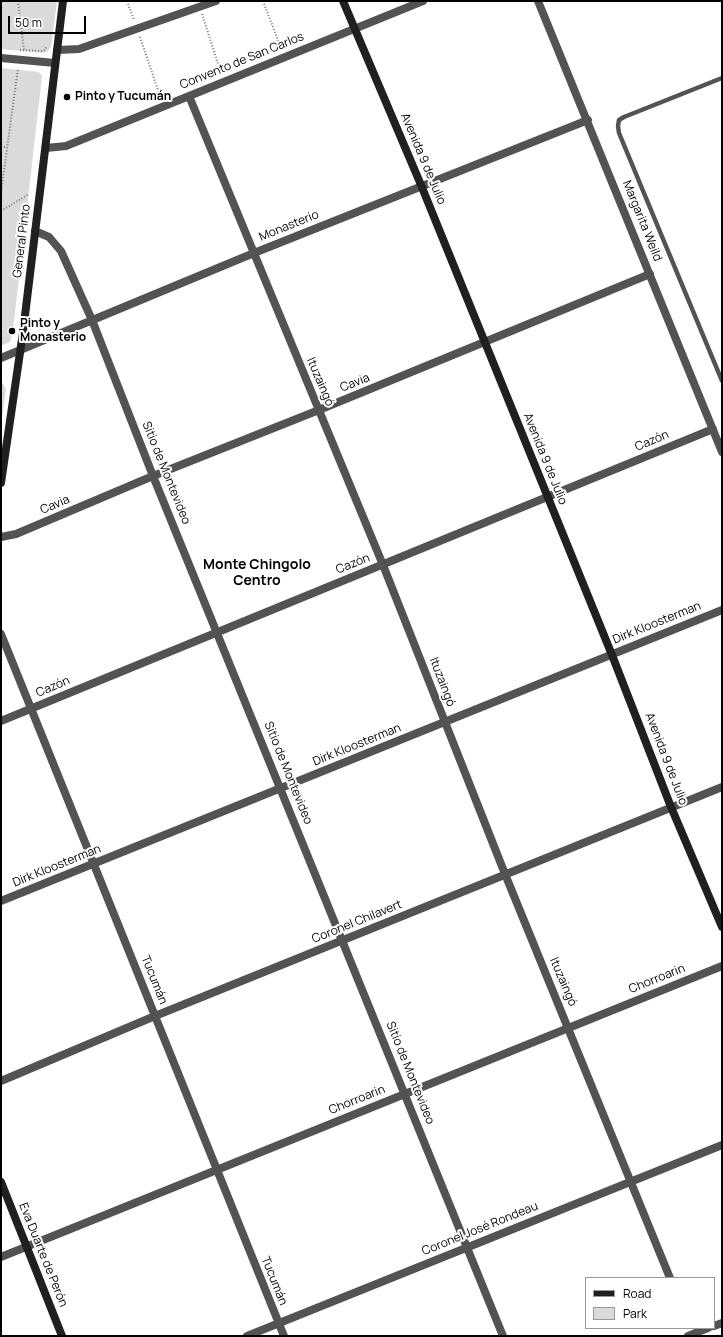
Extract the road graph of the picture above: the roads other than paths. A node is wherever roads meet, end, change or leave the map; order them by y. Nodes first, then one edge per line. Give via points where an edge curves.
1 (63, 1) edge
2 (216, 1) edge
3 (342, 1) edge
4 (423, 1) edge
5 (538, 1) edge
6 (354, 28) junction
7 (57, 50) junction
8 (1, 58) edge
9 (56, 63) junction
10 (722, 78) edge
11 (188, 96) junction
12 (588, 120) junction
13 (46, 148) junction
14 (421, 186) junction
15 (35, 231) junction
16 (254, 253) junction
17 (650, 274) junction
18 (92, 320) junction
19 (484, 342) junction
20 (20, 349) junction
21 (1, 358) edge
22 (722, 381) edge
23 (319, 410) junction
24 (713, 429) junction
25 (722, 452) edge
26 (153, 476) junction
27 (1, 483) edge
28 (547, 498) junction
29 (1, 537) edge
30 (383, 565) junction
31 (722, 610) edge
32 (217, 632) junction
33 (1, 634) edge
34 (612, 655) junction
35 (31, 710) junction
36 (1, 721) edge
37 (445, 722) junction
38 (722, 787) edge
39 (281, 788) junction
40 (671, 807) junction
41 (93, 864) junction
42 (505, 874) junction
43 (1, 901) edge
44 (722, 927) edge
45 (342, 941) junction
46 (722, 966) edge
47 (155, 1016) junction
48 (569, 1028) junction
49 (1, 1081) edge
50 (405, 1094) junction
51 (722, 1145) edge
52 (217, 1170) junction
53 (632, 1181) junction
54 (1, 1182) edge
55 (26, 1247) junction
56 (466, 1247) junction
57 (1, 1257) edge
58 (670, 1277) edge
59 (278, 1323) junction
60 (705, 1329) edge
61 (691, 1333) edge
62 (62, 1336) edge
63 (247, 1336) edge
64 (284, 1336) edge
65 (503, 1336) edge

1 - 7 street, General Pinto
2 - 7 street via 78,49
3 - 6 street, Avenida 9 de Julio
4 - 6 street, Convento de San Carlos
5 - 12 street, Margarita Weild
6 - 11 street, Convento de San Carlos
6 - 14 street, Avenida 9 de Julio
7 - 9 street, General Pinto
8 - 9 street
9 - 13 street, General Pinto
10 - 22 lane via 624,117 619,120 618,126
11 - 13 street, Convento de San Carlos via 66,146
11 - 16 street, Ituzaingó
12 - 14 street, Monasterio
12 - 17 street, Margarita Weild
13 - 15 street, General Pinto
14 - 16 street, Monasterio
14 - 19 street, Avenida 9 de Julio
15 - 18 street, Sitio de Montevideo via 49,237 61,251
15 - 20 street, General Pinto
16 - 18 street, Monasterio
16 - 23 street, Ituzaingó
17 - 19 street, Cavia
17 - 24 street, Margarita Weild
18 - 20 street, Monasterio
18 - 26 street, Sitio de Montevideo
19 - 23 street, Cavia
19 - 28 street, Avenida 9 de Julio
20 - 21 street, Monasterio
20 - 27 street, General Pinto
23 - 26 street, Cavia
23 - 30 street, Ituzaingó
24 - 25 street, Margarita Weild
24 - 28 street, Cazón
26 - 29 street, Cavia via 16,534
26 - 32 street, Sitio de Montevideo
28 - 30 street, Cazón
28 - 34 street, Avenida 9 de Julio
30 - 32 street, Cazón
30 - 37 street, Ituzaingó
31 - 34 street, Dirk Kloosterman
32 - 35 street, Cazón
32 - 39 street, Sitio de Montevideo
33 - 35 street, Tucumán
34 - 37 street, Dirk Kloosterman
34 - 40 street, Avenida 9 de Julio
35 - 36 street, Cazón
35 - 41 street, Tucumán
37 - 39 street, Dirk Kloosterman
37 - 42 street, Ituzaingó
38 - 40 street, Coronel Chilavert
39 - 41 street, Dirk Kloosterman
39 - 45 street, Sitio de Montevideo
40 - 42 street, Coronel Chilavert
40 - 44 street, Avenida 9 de Julio
41 - 43 street, Dirk Kloosterman
41 - 47 street, Tucumán
42 - 45 street, Coronel Chilavert
42 - 48 street, Ituzaingó
45 - 47 street, Coronel Chilavert
45 - 50 street, Sitio de Montevideo
46 - 48 street, Chorroarin
47 - 49 street, Coronel Chilavert
47 - 52 street, Tucumán
48 - 50 street, Chorroarin
48 - 53 street, Ituzaingó
50 - 52 street, Chorroarin
50 - 56 street, Sitio de Montevideo
51 - 53 street, Coronel José Rondeau
52 - 55 street, Chorroarin
52 - 59 street, Tucumán
53 - 56 street, Coronel José Rondeau
53 - 58 street, Ituzaingó
54 - 55 street, Eva Duarte de Perón
55 - 57 street, Chorroarin
55 - 62 street, Eva Duarte de Perón
56 - 59 street, Coronel José Rondeau
56 - 65 street, Sitio de Montevideo
59 - 63 street, Coronel José Rondeau
59 - 64 street, Tucumán
60 - 61 street

